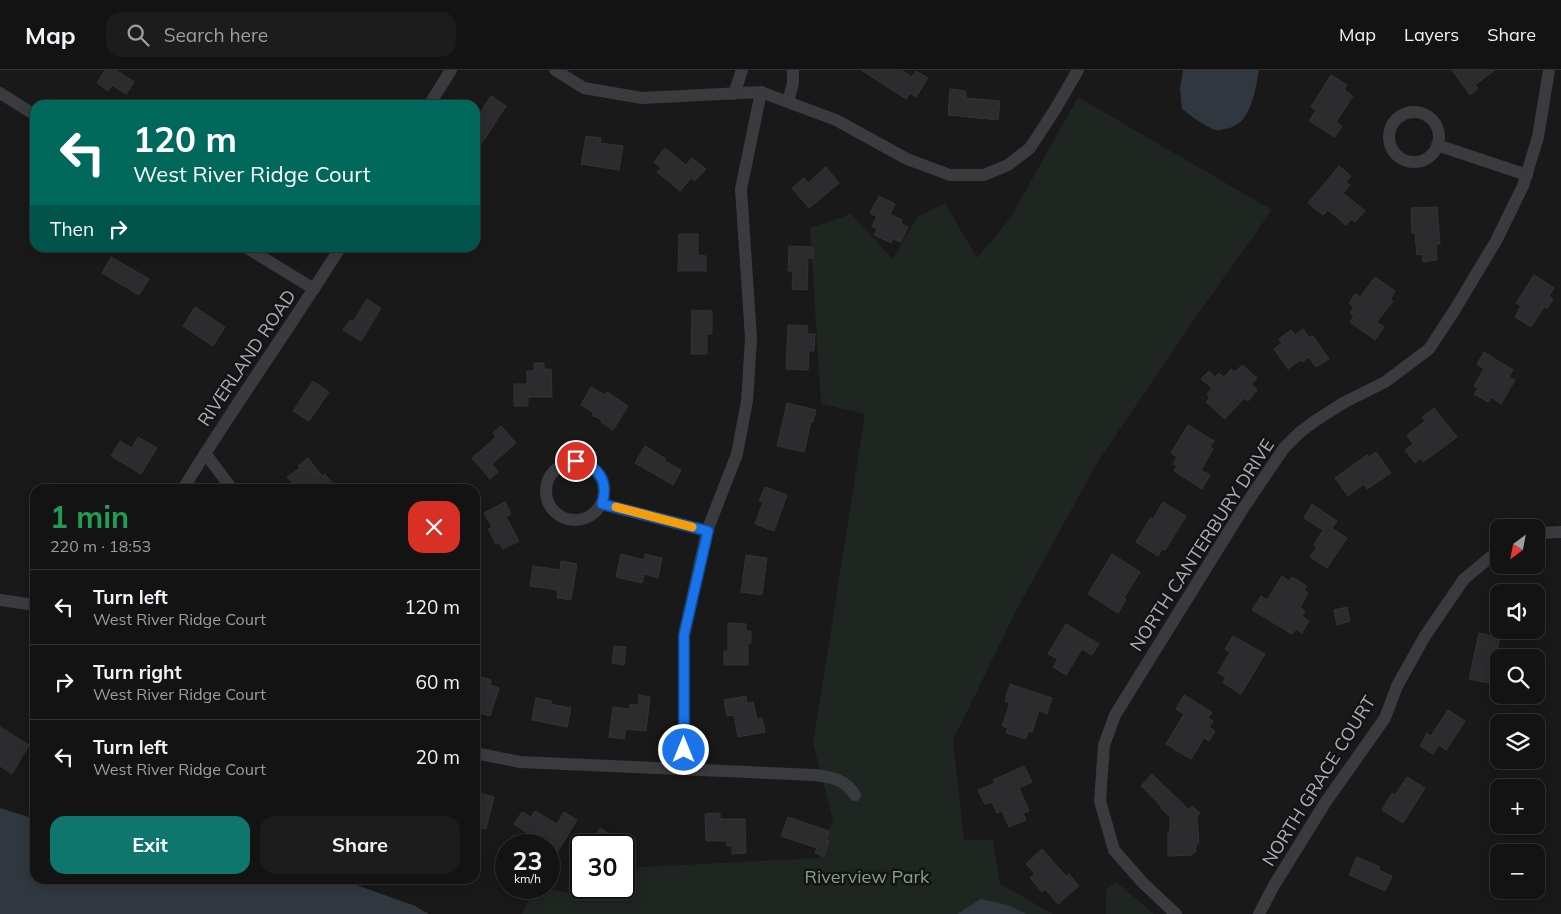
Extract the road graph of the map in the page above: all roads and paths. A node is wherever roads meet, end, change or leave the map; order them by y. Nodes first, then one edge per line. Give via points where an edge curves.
1 (451, 70) edge
2 (555, 70) edge
3 (742, 70) edge
4 (793, 70) edge
5 (1078, 70) edge
6 (1549, 70) edge
7 (762, 92) junction
8 (0, 93) edge
9 (734, 94) junction
10 (432, 100) edge
11 (788, 102) junction
12 (30, 112) edge
13 (1437, 145) dead end
14 (1527, 175) junction
15 (254, 252) edge
16 (337, 252) edge
17 (314, 289) junction
18 (205, 453) junction
19 (186, 484) edge
20 (228, 484) edge
21 (602, 504) junction
22 (708, 531) junction
23 (1561, 532) edge
24 (1545, 533) edge
25 (1490, 556) edge
26 (0, 600) edge
27 (30, 604) edge
28 (480, 754) edge
29 (684, 769) junction
30 (855, 794) dead end
31 (1176, 914) edge
32 (1259, 914) edge

1 - 10 street
2 - 9 street via 584,88 642,98
3 - 9 street
4 - 11 street
5 - 11 street via 1030,148 1008,165 984,175 950,175 924,166 836,120
6 - 14 street, NORTH CANTERBURY DRIVE via 1538,137
7 - 9 street
7 - 11 street
7 - 22 street via 741,189 751,338 747,401 737,454
8 - 12 street
13 - 14 street
14 - 31 street, NORTH CANTERBURY DRIVE via 1496,241 1428,349 1385,382 1315,421 1280,453 1115,715 1104,745 1100,801 1114,850
15 - 17 street
16 - 17 street, RIVERLAND ROAD
17 - 18 street, RIVERLAND ROAD
18 - 19 street, RIVERLAND ROAD
18 - 20 street
21 - 21 street via 604,485 594,468 586,463 566,462 551,474 547,482 545,492 552,510 569,520 588,517
21 - 22 street
22 - 29 street via 684,635
23 - 24 street
25 - 32 street, NORTH GRACE COURT via 1464,579 1425,636 1397,686 1385,718 1325,803
26 - 27 street
28 - 29 street via 520,762
29 - 30 street via 821,776 844,782

